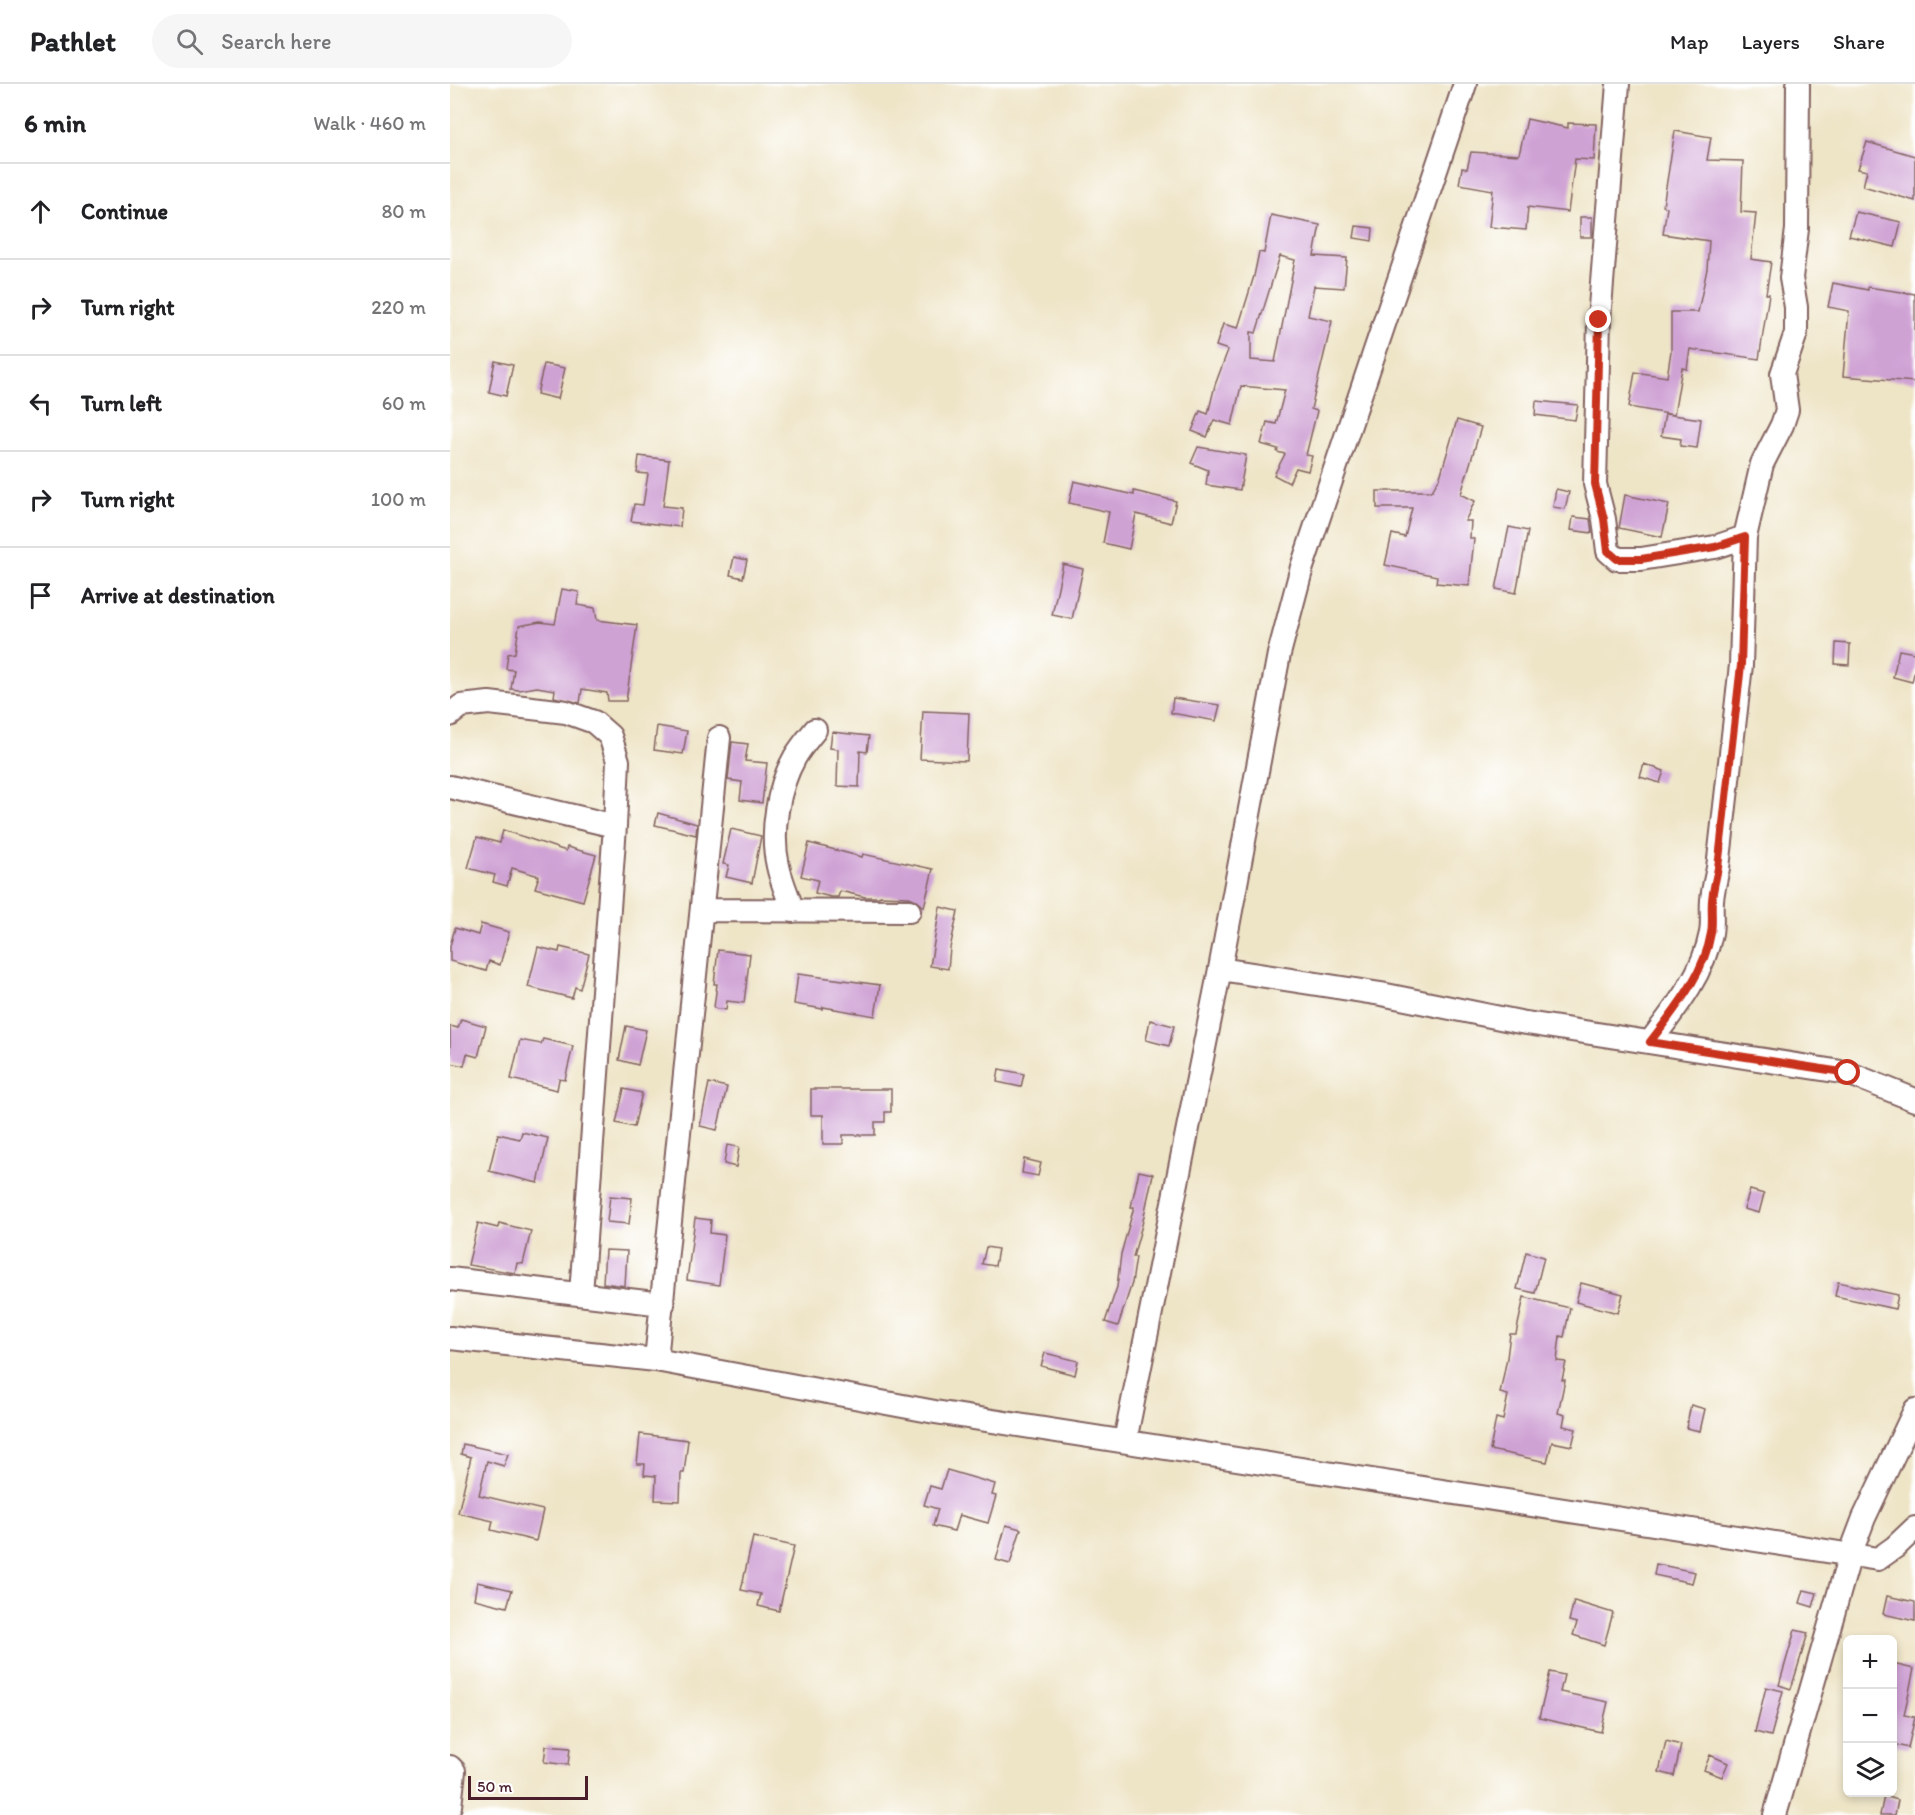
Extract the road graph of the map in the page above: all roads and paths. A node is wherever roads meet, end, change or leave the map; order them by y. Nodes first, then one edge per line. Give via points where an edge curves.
1 (1465, 84) edge
2 (1618, 84) edge
3 (1798, 84) edge
4 (1745, 537) junction
5 (450, 715) edge
6 (815, 730) dead end
7 (719, 738) dead end
8 (450, 787) edge
9 (615, 826) junction
10 (702, 910) junction
11 (793, 911) junction
12 (909, 911) dead end
13 (1220, 969) junction
14 (1650, 1042) junction
15 (1915, 1100) edge
16 (450, 1278) edge
17 (581, 1294) junction
18 (663, 1304) junction
19 (450, 1338) edge
20 (656, 1360) junction
21 (1915, 1410) edge
22 (1125, 1441) junction
23 (1915, 1528) edge
24 (1850, 1555) junction
25 (450, 1767) edge
26 (450, 1806) edge
27 (1775, 1815) edge

1 - 13 street via 1302,567 1279,654
2 - 4 street via 1599,320 1595,484 1608,551 1617,559 1641,559 1715,547
3 - 4 street via 1797,229 1791,278 1796,333 1782,374 1787,410 1762,464
4 - 14 street via 1741,665 1712,900 1712,931 1695,978
5 - 9 street via 461,706 489,703 566,712 594,722 610,736 618,761
6 - 11 street via 795,758 782,790 777,819 778,866
7 - 10 street
8 - 9 street
9 - 17 street
10 - 11 street
10 - 18 street
11 - 12 street
13 - 14 street
13 - 22 street
14 - 15 street via 1848,1073
16 - 17 street
17 - 18 street
18 - 20 street
19 - 20 street
20 - 22 street via 935,1412
21 - 24 street
22 - 24 street
23 - 24 street via 1878,1559
24 - 27 street
25 - 26 street via 454,1770

